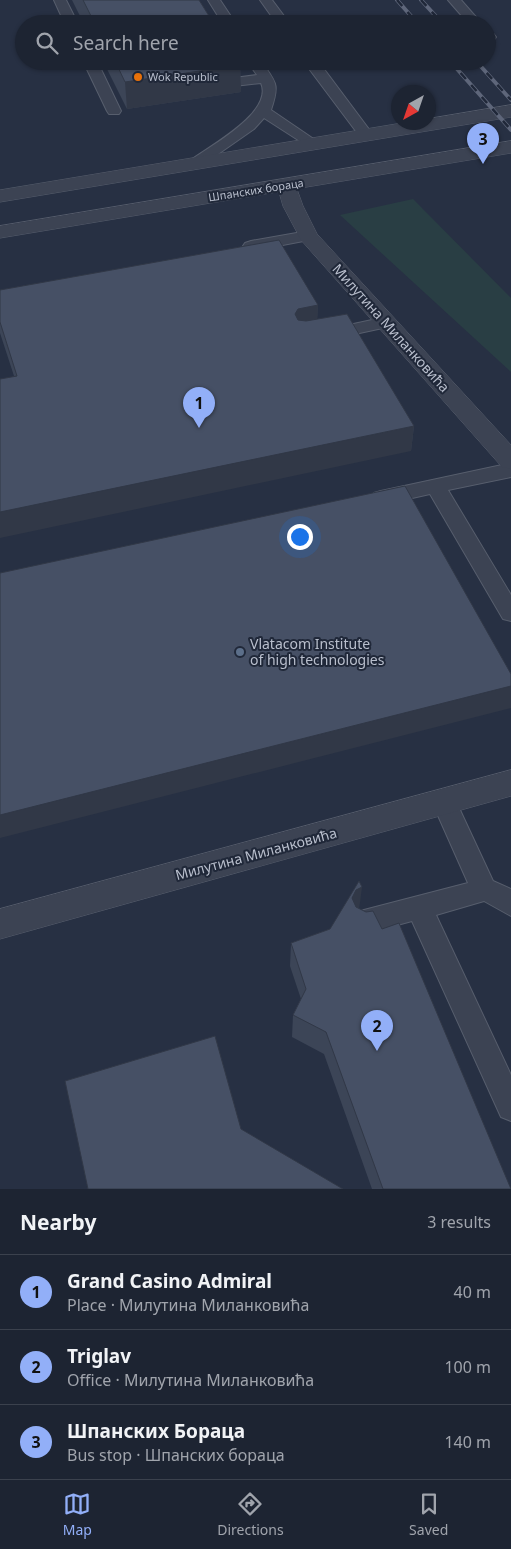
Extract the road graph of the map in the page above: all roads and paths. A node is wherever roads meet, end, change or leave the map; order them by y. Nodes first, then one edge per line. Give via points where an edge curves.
1 (60, 0) edge
2 (214, 0) edge
3 (266, 0) edge
4 (454, 0) edge
5 (68, 15) edge
6 (224, 15) edge
7 (277, 15) edge
8 (468, 15) edge
9 (96, 70) edge
10 (260, 70) edge
11 (321, 70) edge
12 (232, 79) edge
13 (114, 100) dead end
14 (263, 111) junction
15 (511, 111) edge
16 (366, 135) junction
17 (314, 144) junction
18 (511, 147) edge
19 (196, 163) junction
20 (287, 185) junction
21 (0, 196) edge
22 (0, 232) edge
23 (308, 236) junction
24 (231, 250) edge
25 (386, 322) junction
26 (314, 337) edge
27 (511, 461) edge
28 (511, 470) edge
29 (435, 486) junction
30 (358, 503) edge
31 (511, 613) edge
32 (511, 783) edge
33 (444, 802) junction
34 (484, 890) junction
35 (511, 904) edge
36 (420, 908) junction
37 (364, 922) edge
38 (0, 924) edge
39 (511, 1107) edge

1 - 5 lane
2 - 6 lane
3 - 7 lane
4 - 8 lane
9 - 13 lane
10 - 12 lane
10 - 14 lane via 270,85
11 - 16 lane
14 - 17 lane
14 - 19 lane via 250,126
15 - 16 street
16 - 17 street
17 - 19 street
18 - 20 street, Шпанских бораца
19 - 21 street
20 - 22 street, Шпанских бораца
20 - 23 street, Милутина Миланковића
23 - 24 lane
23 - 25 street, Милутина Миланковића
25 - 26 lane
25 - 27 street, Милутина Миланковића
28 - 29 lane
29 - 30 lane
29 - 31 lane
32 - 33 street, Милутина Миланковића
33 - 34 lane
33 - 38 street, Милутина Миланковића
34 - 35 lane
34 - 36 lane
36 - 37 lane
36 - 39 lane

